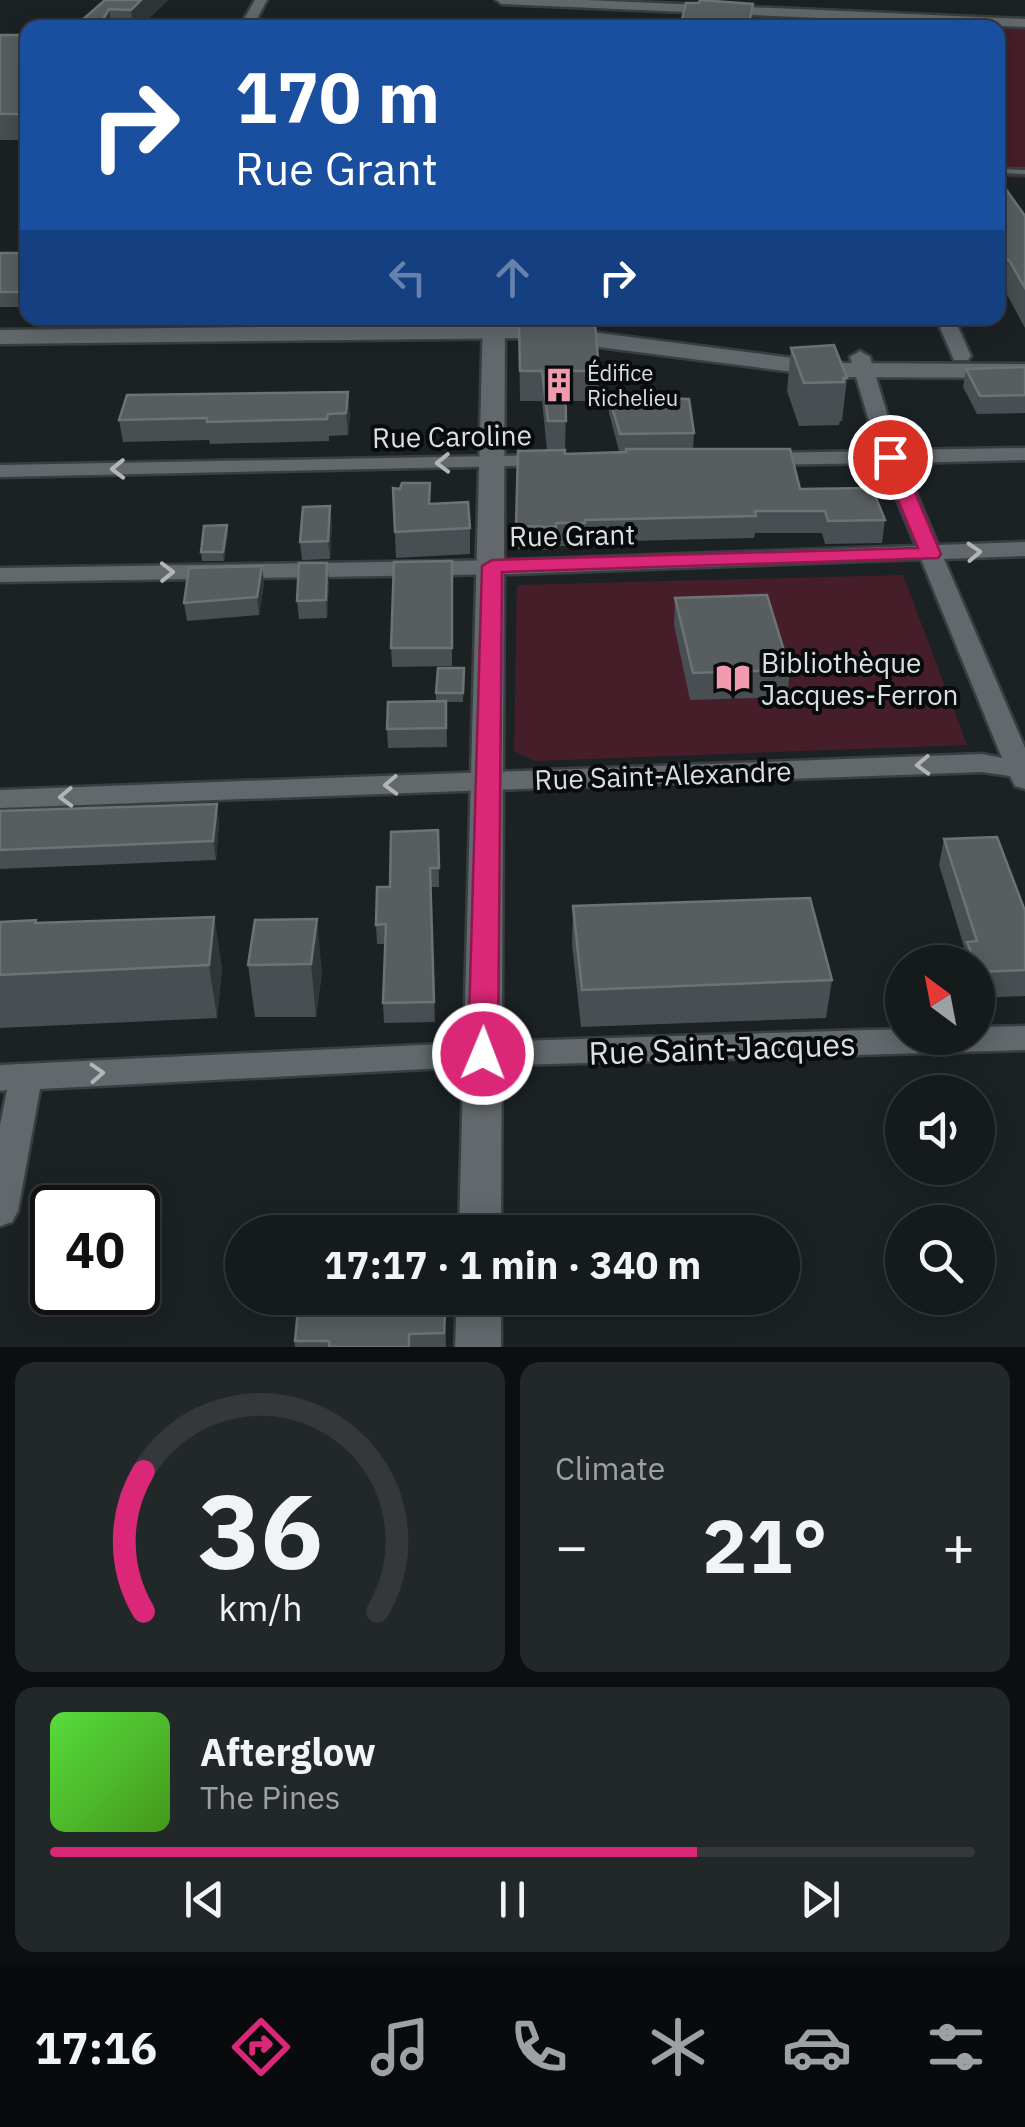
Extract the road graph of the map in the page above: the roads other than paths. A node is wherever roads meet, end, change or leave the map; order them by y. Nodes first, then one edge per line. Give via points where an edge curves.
1 (502, 0) edge
2 (701, 4) edge
3 (573, 7) edge
4 (967, 20) edge
5 (400, 325) edge
6 (500, 325) edge
7 (514, 325) edge
8 (948, 325) edge
9 (0, 337) edge
10 (1025, 355) edge
11 (961, 356) junction
12 (861, 364) junction
13 (1025, 370) edge
14 (1025, 454) edge
15 (890, 457) junction
16 (746, 459) edge
17 (572, 461) edge
18 (495, 462) junction
19 (0, 470) edge
20 (1025, 549) edge
21 (931, 554) junction
22 (492, 566) junction
23 (0, 575) edge
24 (1023, 773) edge
25 (488, 782) junction
26 (0, 799) edge
27 (1025, 1038) edge
28 (483, 1054) junction
29 (13, 1078) edge
30 (0, 1211) edge
31 (480, 1215) edge
32 (479, 1315) edge
33 (478, 1347) edge

1 - 3 street
2 - 3 street
2 - 4 street
5 - 9 main road
6 - 18 main road
7 - 12 main road via 774,364
8 - 11 street
10 - 11 main road
11 - 12 main road
12 - 13 main road
12 - 15 street
14 - 15 street
15 - 16 street
15 - 21 street
17 - 18 street, Rue Caroline
18 -> 19 street, Rue Caroline
18 - 22 main road
21 -> 20 street, Rue Grant
21 - 22 street, Rue Grant
21 - 24 street
23 -> 22 street, Rue Grant
22 - 25 main road
24 -> 25 street, Rue Saint-Alexandre via 982,763
25 -> 26 street, Rue Saint-Alexandre
25 - 28 main road
27 - 28 street, Rue Saint-Jacques
29 -> 28 street, Rue Saint-Jacques
28 - 31 main road
29 - 30 street
32 - 33 main road

